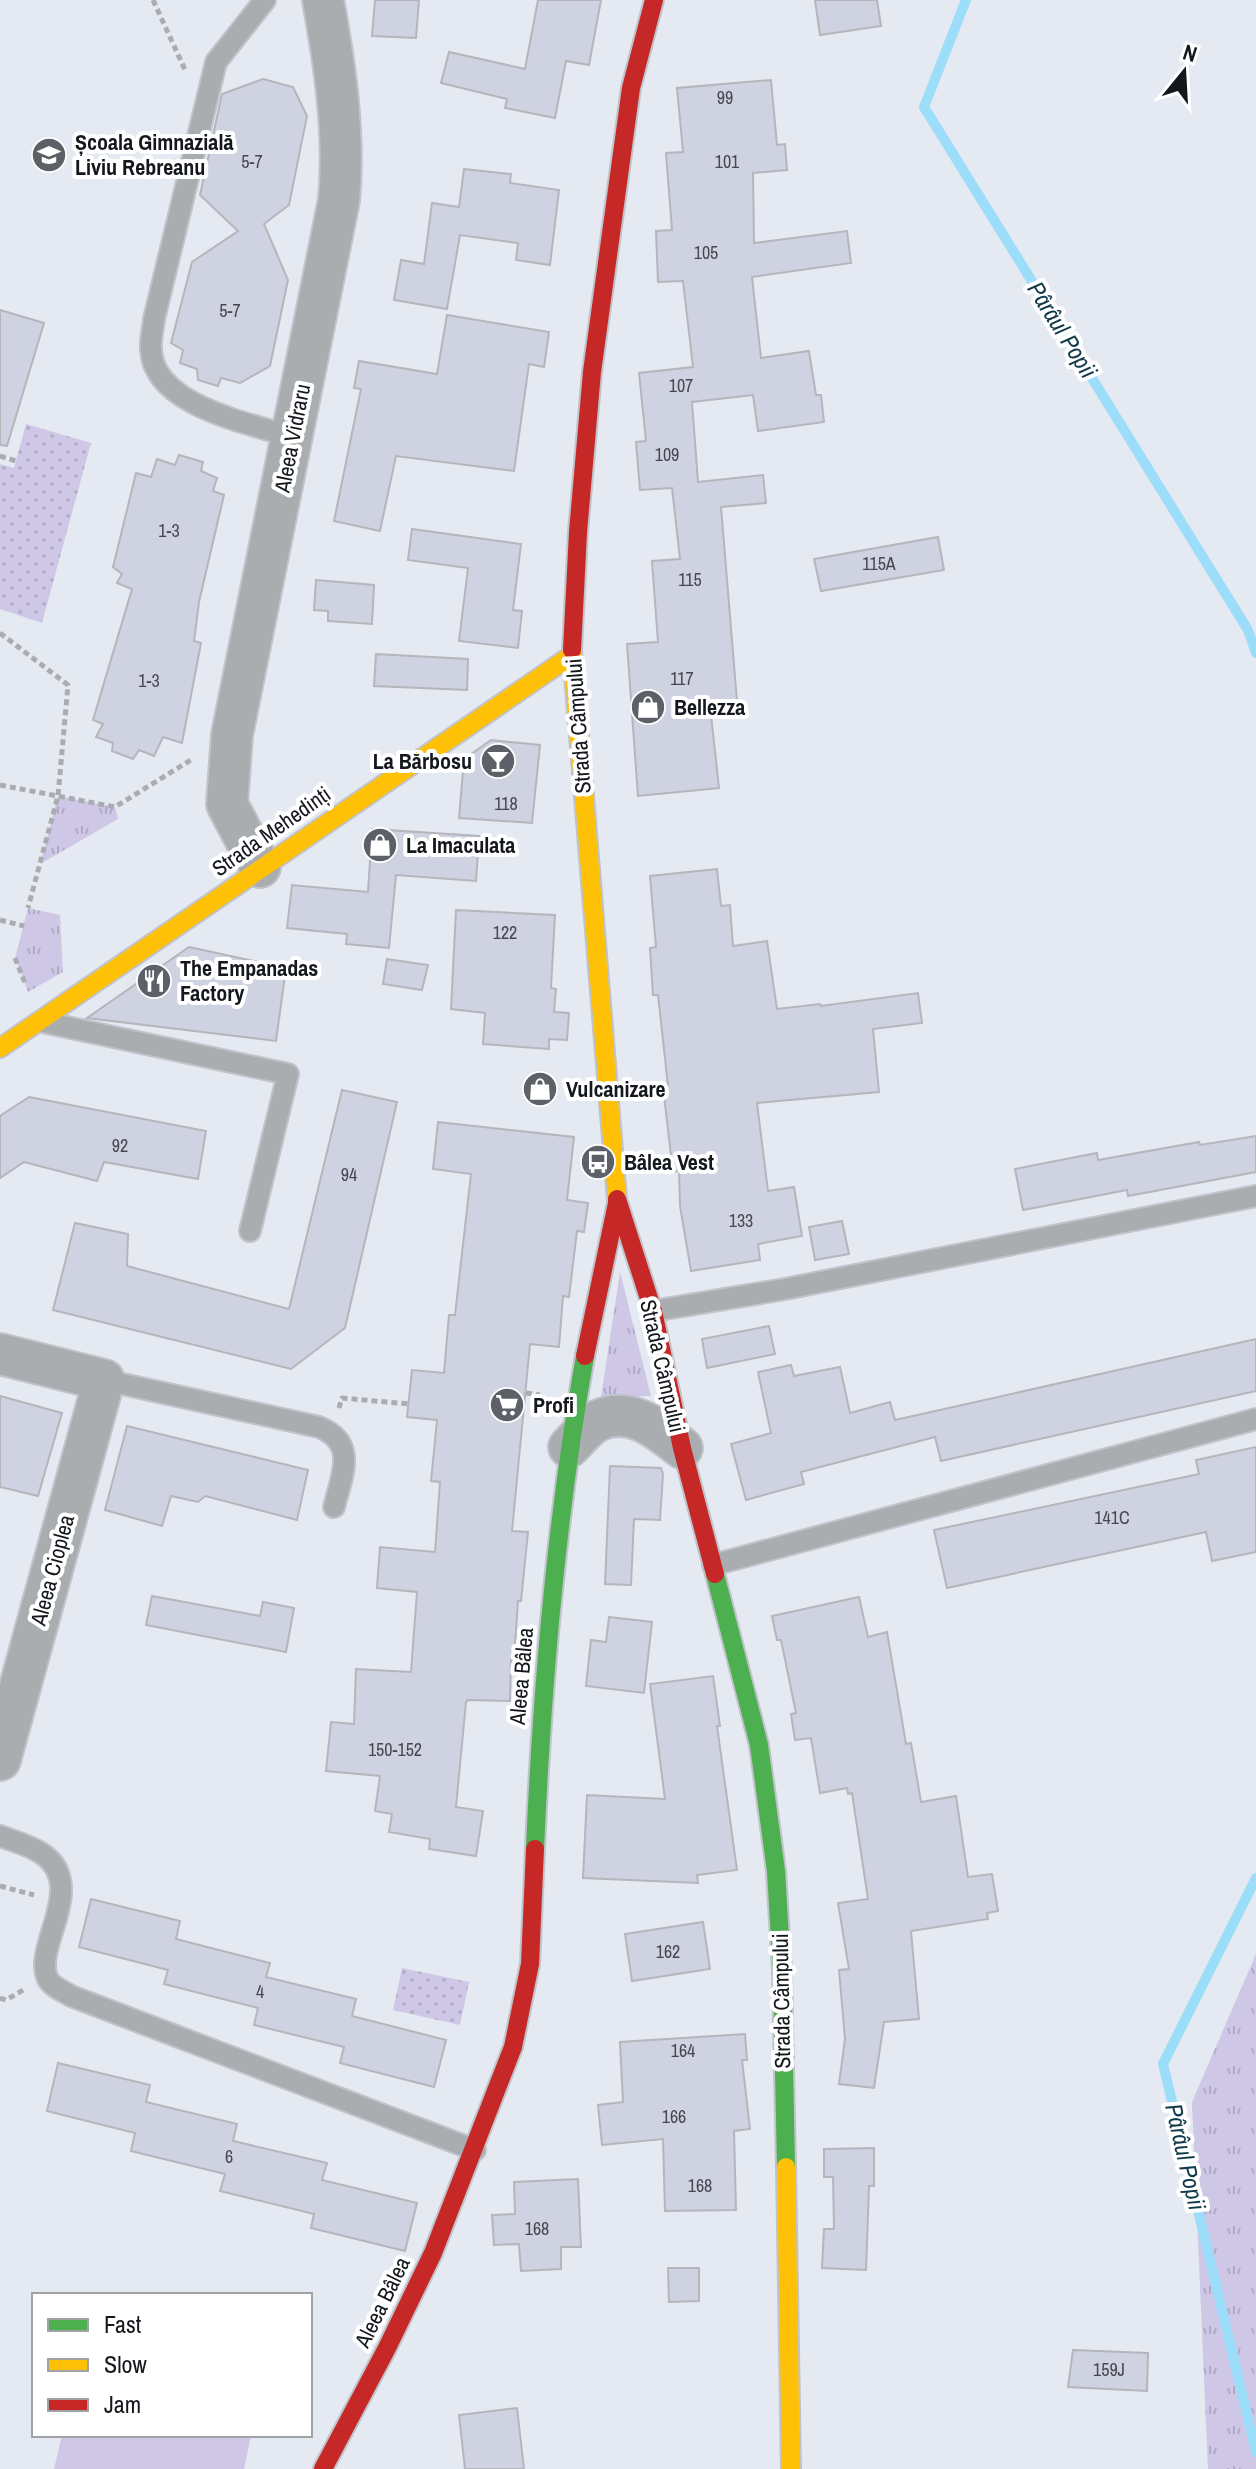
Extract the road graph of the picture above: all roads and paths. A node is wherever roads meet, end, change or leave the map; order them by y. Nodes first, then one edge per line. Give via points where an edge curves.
1 (153, 0) edge
2 (265, 0) edge
3 (323, 0) edge
4 (654, 0) edge
5 (204, 112) junction
6 (292, 437) junction
7 (0, 456) edge
8 (16, 461) dead end
9 (0, 633) edge
10 (572, 655) junction
11 (232, 735) junction
12 (0, 785) edge
13 (58, 796) junction
14 (260, 867) junction
15 (28, 908) dead end
16 (0, 920) edge
17 (24, 926) dead end
18 (39, 1021) junction
19 (0, 1048) edge
20 (1256, 1196) edge
21 (617, 1203) junction
22 (250, 1231) dead end
23 (653, 1311) junction
24 (0, 1354) edge
25 (104, 1380) junction
26 (409, 1404) dead end
27 (1256, 1419) edge
28 (334, 1433) junction
29 (569, 1447) junction
30 (682, 1448) junction
31 (334, 1507) dead end
32 (713, 1565) junction
33 (0, 1760) edge
34 (0, 1836) edge
35 (0, 1886) edge
36 (60, 1902) junction
37 (475, 2150) junction
38 (323, 2469) edge
39 (791, 2469) edge

1 - 5 path
2 - 5 lane via 216,62
3 - 6 street, Aleea Vidraru via 335,69 342,168
4 - 10 street, Strada Câmpului via 631,88 592,372
5 - 6 lane via 150,352 162,381 189,402
6 - 11 street, Aleea Vidraru
7 - 8 path
9 - 13 path via 68,685
10 - 14 street, Strada Mehedinți
10 - 21 street, Strada Câmpului
11 - 13 path via 115,807
11 - 14 street, Aleea Vidraru via 227,804
12 - 13 path
13 - 15 path
14 - 18 street, Strada Mehedinți
16 - 17 path
18 - 19 street, Strada Mehedinți
18 - 22 lane via 288,1074
20 - 23 lane
21 - 23 street, Strada Câmpului
21 - 29 street, Aleea Bâlea
23 - 30 street, Strada Câmpului
24 - 25 street
25 - 28 lane
25 - 33 street, Aleea Cioplea
26 - 28 path via 342,1398
27 - 32 lane
28 - 31 lane via 343,1445 345,1464
29 - 30 street, Strada Câmpului via 597,1421 623,1416 649,1422
29 - 37 street, Aleea Bâlea via 538,1773 530,1964 513,2047
30 - 32 street, Strada Câmpului
32 - 39 street, Strada Câmpului via 759,1745 776,1871
34 - 36 lane via 42,1853 57,1869
35 - 36 path
36 - 37 lane via 45,1965 52,1984 71,1996
37 - 38 street, Aleea Bâlea via 413,2294

